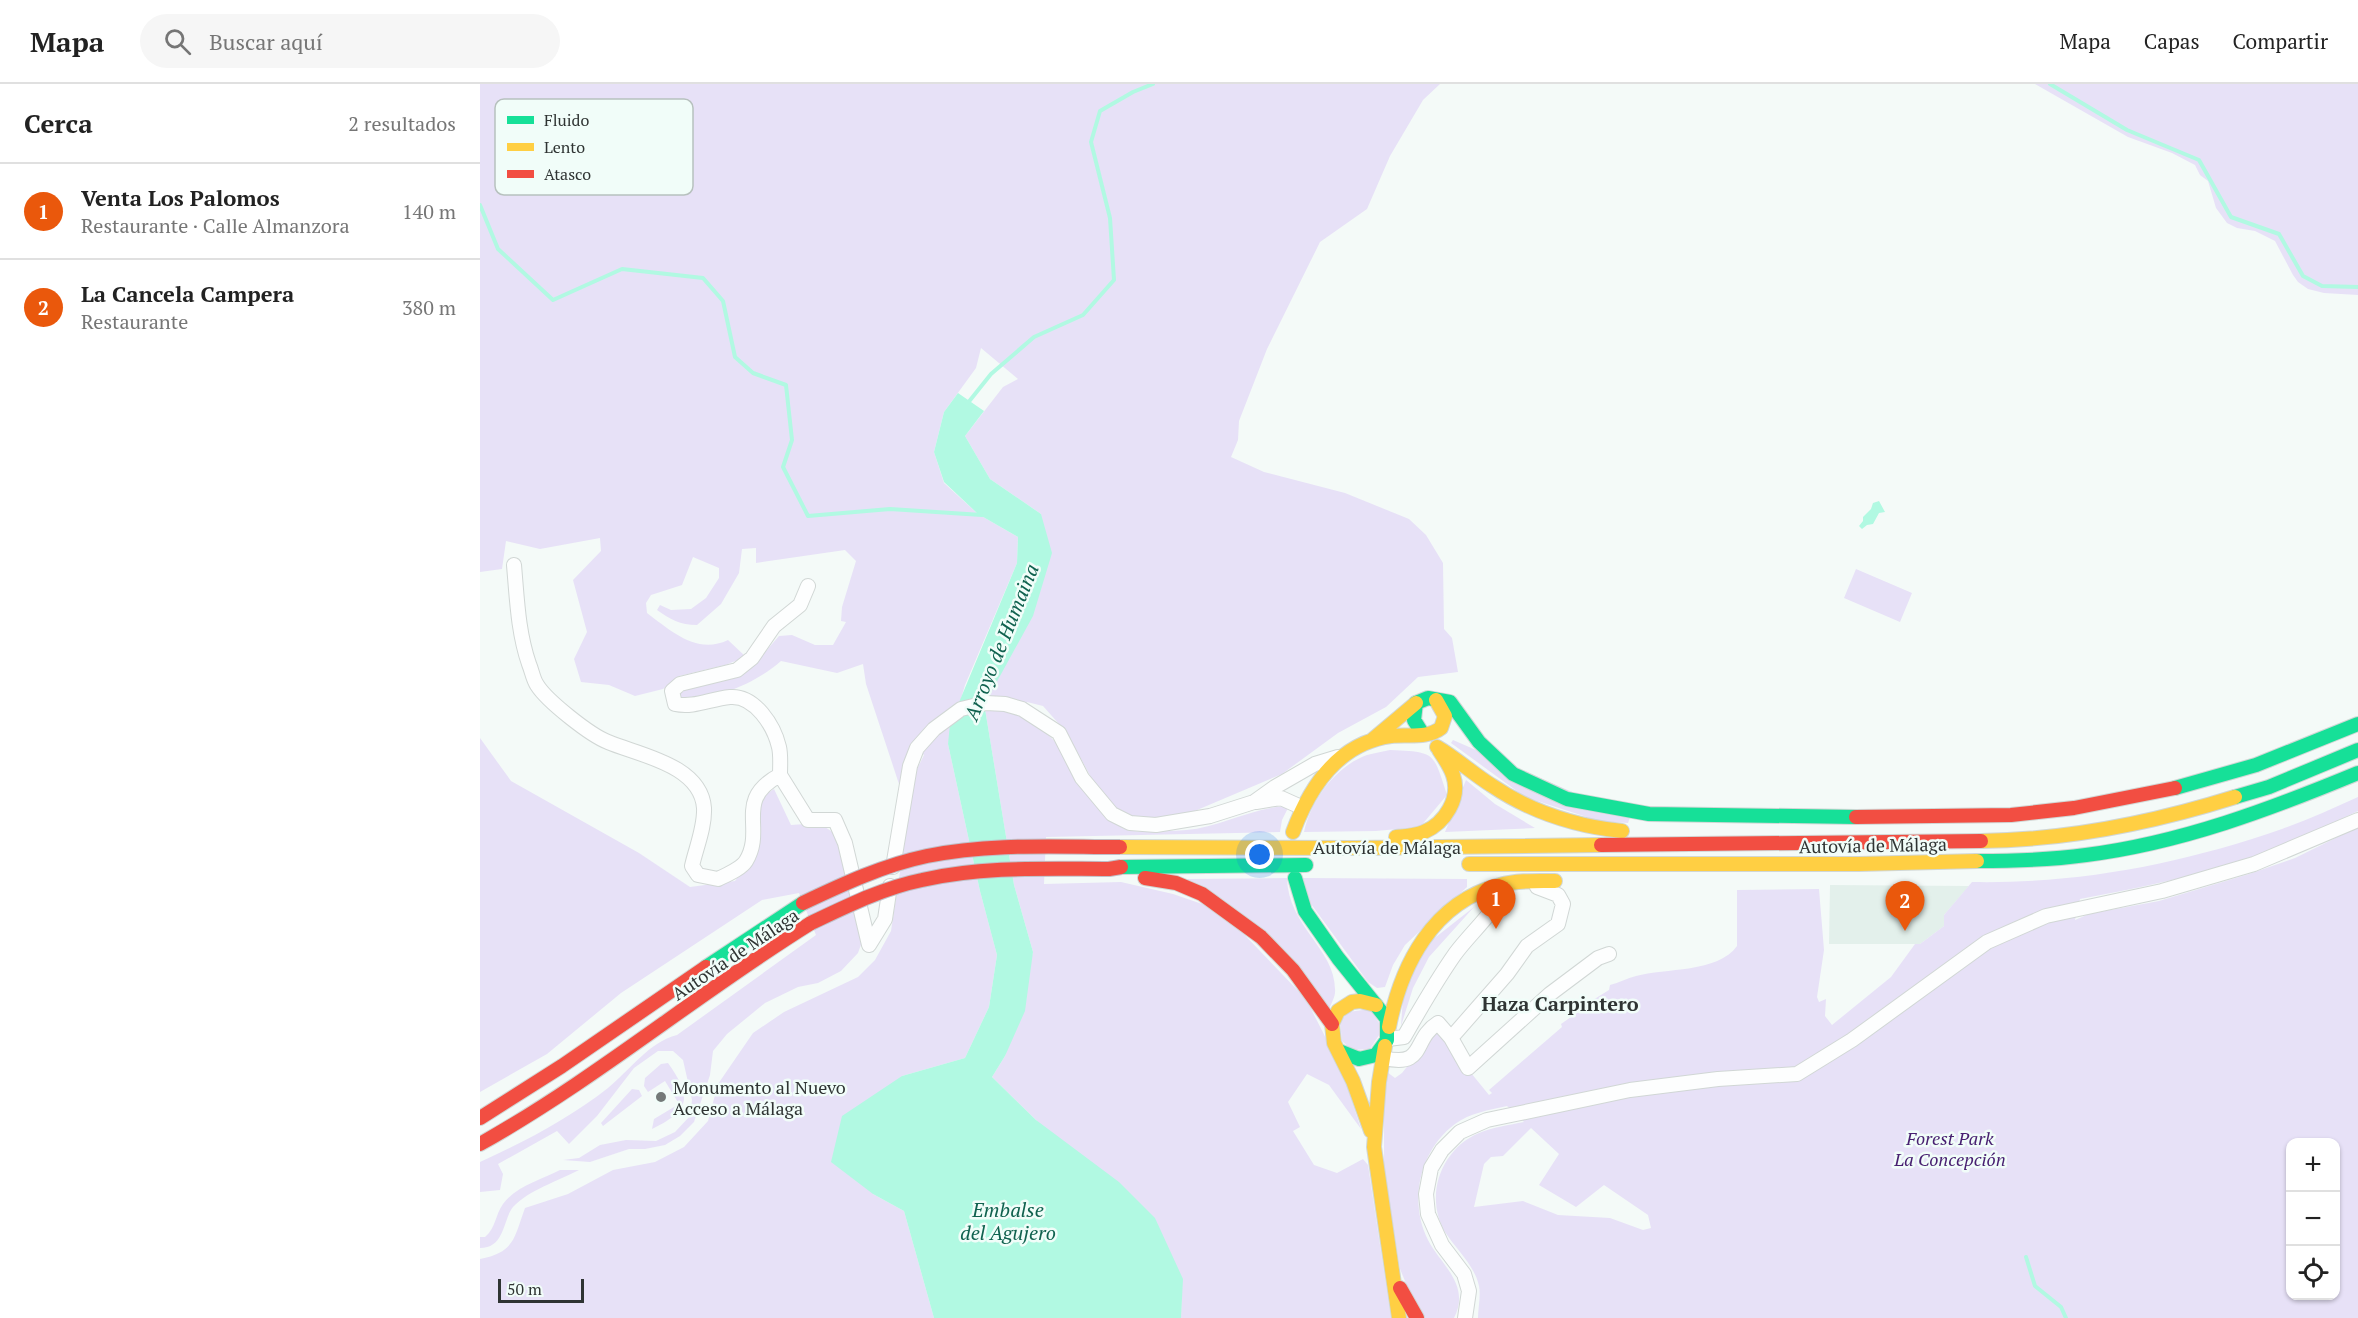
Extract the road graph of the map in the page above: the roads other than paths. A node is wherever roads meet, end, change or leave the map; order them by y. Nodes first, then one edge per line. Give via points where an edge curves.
1 (513, 565) dead end
2 (807, 586) dead end
3 (1436, 700) junction
4 (1416, 703) junction
5 (2358, 724) edge
6 (1450, 732) junction
7 (1425, 734) junction
8 (1370, 742) junction
9 (1479, 742) junction
10 (1437, 747) junction
11 (2358, 750) edge
12 (1344, 755) junction
13 (2358, 773) edge
14 (780, 775) junction
15 (2358, 788) edge
16 (1254, 802) junction
17 (1301, 807) junction
18 (2278, 819) dead end
19 (2358, 820) edge
20 (2247, 830) dead end
21 (1293, 832) dead end
22 (1668, 844) junction
23 (1355, 848) junction
24 (1452, 864) dead end
25 (1322, 865) dead end
26 (1117, 870) junction
27 (1295, 878) dead end
28 (1642, 878) dead end
29 (1570, 880) dead end
30 (1534, 881) junction
31 (1507, 884) junction
32 (1609, 954) dead end
33 (1338, 958) junction
34 (1376, 1005) junction
35 (1338, 1011) junction
36 (1332, 1024) junction
37 (1451, 1038) junction
38 (1387, 1042) junction
39 (1339, 1051) junction
40 (480, 1118) edge
41 (1374, 1143) junction
42 (481, 1144) edge
43 (1394, 1278) junction
44 (1465, 1316) edge
45 (1399, 1318) edge
46 (1417, 1318) edge

1 - 14 street via 522,642 536,684 547,698 606,742 677,769 698,789 704,808 692,866 698,875 718,879 745,864 753,843 754,798
2 - 14 street via 800,604 774,626 752,658 737,670 680,684 672,691 675,704 687,706 732,697 752,703 765,717 779,748
3 - 4 main road via 1428,698
3 - 6 main road via 1444,708
3 - 9 main road via 1449,702 1457,709
4 - 7 main road via 1415,727
4 - 8 main road
5 - 9 main road via 2256,765 2174,789 2074,808 1933,818 1638,812 1567,800 1513,774
6 - 7 main road
6 - 9 main road
7 - 8 main road
7 - 10 main road
8 - 12 main road
10 - 22 main road via 1529,808 1562,821 1632,832
10 - 23 main road via 1454,778 1454,800 1447,815 1422,833
11 - 22 main road, Autovía de Málaga via 2269,787 2171,817 2085,834 2000,841
12 - 16 street via 1315,764
12 - 17 main road via 1316,781
13 - 24 main road, Autovía de Málaga via 2273,808 2177,837 2087,855 1859,864
14 - 16 street via 808,820 834,820 845,843 868,945 885,919 910,766 917,748 961,709 986,703 1005,704 1022,709 1059,733 1082,778 1112,814 1130,823 1156,825 1210,816
15 - 18 main road
16 - 17 street via 1281,798
17 - 21 main road
19 - 44 street via 2254,864 2162,891 2046,916 1988,942 1852,1040 1797,1074 1630,1090 1487,1120 1460,1132 1431,1168 1426,1194 1428,1214 1442,1245 1464,1274 1469,1291
20 - 28 main road via 2083,869 1902,876
22 - 23 main road, Autovía de Málaga
23 - 40 main road, Autovía de Málaga, bridge via 999,848 944,853 888,867 802,903 590,1049
25 - 26 main road, Autovía de Málaga
26 - 36 main road via 1176,883 1202,894 1230,913 1261,937 1293,970
26 - 42 main road, Autovía de Málaga, bridge via 949,874 896,886 850,904 811,923 735,972 608,1065
27 - 33 main road via 1305,910
29 - 30 main road
30 - 31 main road
30 - 37 street via 1537,887 1558,895 1563,904 1558,924 1527,946
31 - 38 street via 1500,900 1456,953 1404,1038
31 - 38 main road via 1467,898 1429,930 1415,948 1393,1000
32 - 37 street via 1550,994 1468,1068
33 - 34 main road
33 - 35 main road via 1344,988
34 - 35 main road via 1352,1002
34 - 38 main road via 1387,1018
35 - 36 main road
36 - 39 main road via 1331,1034
37 - 38 street via 1438,1023 1410,1058 1401,1062
38 - 39 main road via 1372,1057 1363,1059
38 - 41 main road
39 - 41 main road via 1365,1109
41 - 43 main road
43 - 45 main road
43 - 46 main road

